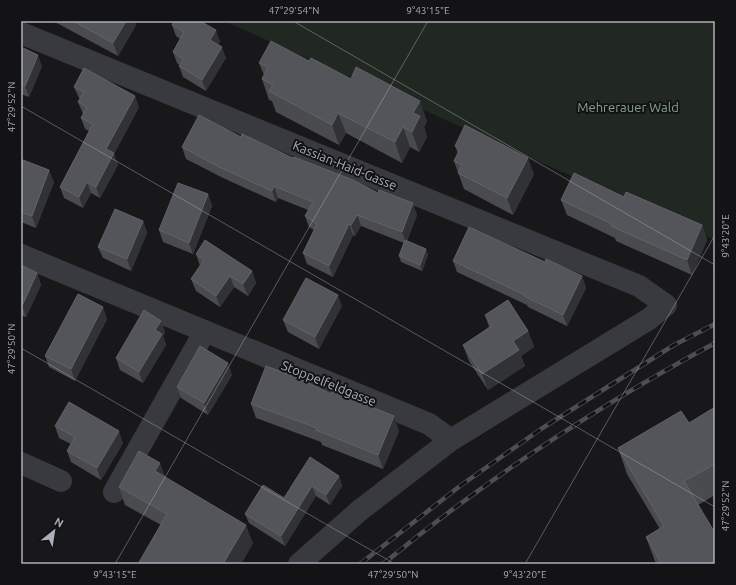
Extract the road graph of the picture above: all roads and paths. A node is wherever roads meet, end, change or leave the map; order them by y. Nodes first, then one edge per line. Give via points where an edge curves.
1 (21, 33) edge
2 (21, 255) edge
3 (205, 331) junction
4 (451, 440) junction
5 (21, 463) edge
6 (61, 481) dead end
7 (114, 492) dead end
8 (299, 564) edge

1 - 4 street, Kassian-Haid-Gasse via 638,286 666,305 649,319
2 - 3 street, Stoppelfeldgasse
3 - 4 street, Stoppelfeldgasse via 429,424
3 - 7 street
4 - 8 street via 359,511
5 - 6 street

